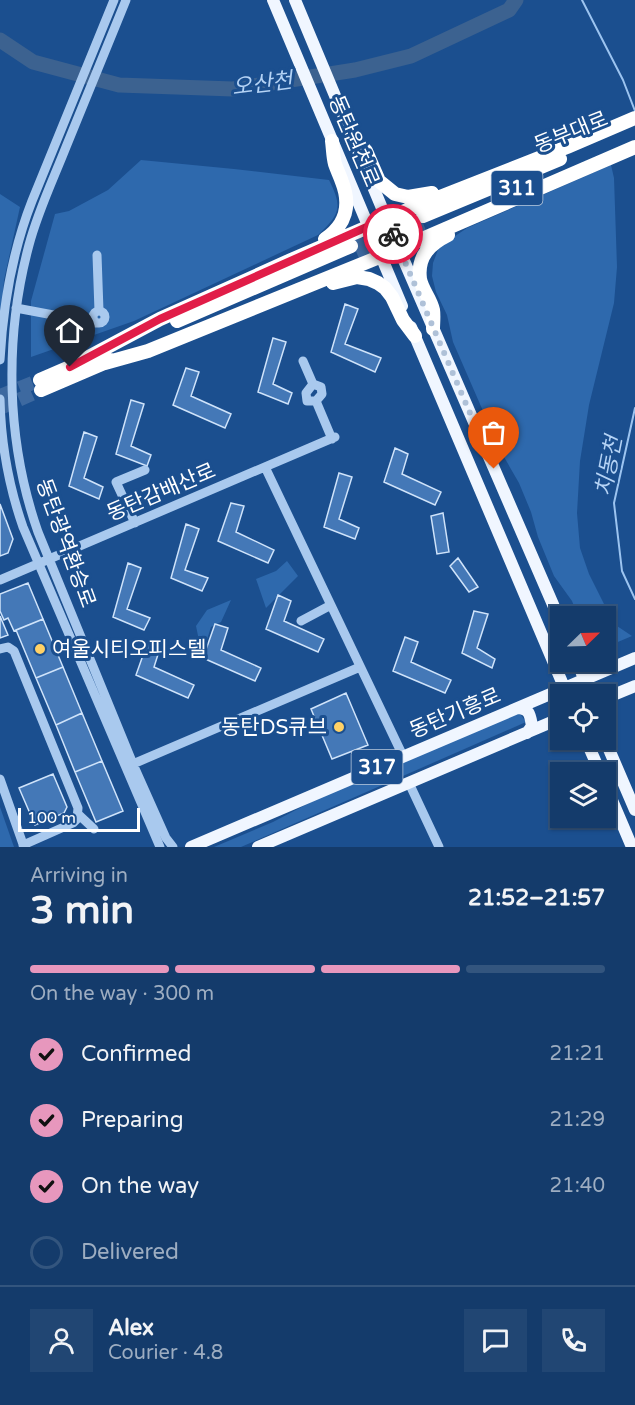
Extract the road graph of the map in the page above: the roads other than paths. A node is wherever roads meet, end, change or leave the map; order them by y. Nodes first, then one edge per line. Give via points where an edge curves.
1 (114, 0) edge
2 (126, 0) edge
3 (273, 0) edge
4 (295, 0) edge
5 (635, 118) edge
6 (635, 128) edge
7 (352, 136) junction
8 (635, 137) edge
9 (332, 141) junction
10 (608, 144) junction
11 (635, 147) edge
12 (446, 194) junction
13 (387, 218) junction
14 (424, 222) tunnel mouth
15 (461, 222) junction
16 (369, 226) junction
17 (399, 249) junction
18 (97, 255) dead end
19 (381, 256) junction
20 (289, 261) junction
21 (299, 289) junction
22 (16, 308) junction
23 (433, 329) junction
24 (415, 336) junction
25 (0, 360) edge
26 (303, 361) dead end
27 (105, 363) junction
28 (70, 367) junction
29 (0, 399) edge
30 (265, 467) junction
31 (145, 470) dead end
32 (135, 523) junction
33 (49, 559) junction
34 (38, 564) junction
35 (0, 580) edge
36 (331, 605) junction
37 (554, 606) edge
38 (301, 621) dead end
39 (4, 644) edge
40 (634, 658) edge
41 (360, 667) junction
42 (581, 672) edge
43 (584, 680) junction
44 (563, 684) edge
45 (577, 684) edge
46 (585, 684) edge
47 (635, 686) edge
48 (616, 694) edge
49 (550, 697) edge
50 (518, 708) junction
51 (550, 723) edge
52 (527, 733) junction
53 (609, 750) edge
54 (403, 756) junction
55 (133, 764) junction
56 (0, 779) edge
57 (409, 783) junction
58 (616, 809) edge
59 (635, 810) edge
60 (78, 814) junction
61 (94, 829) dead end
62 (211, 842) edge
63 (23, 846) edge
64 (160, 847) edge
65 (173, 847) edge
66 (191, 847) edge
67 (258, 847) edge
68 (440, 847) edge
69 (632, 847) edge

1 - 25 street via 15,250 4,306
2 - 22 street, 동탄광역환승로 via 37,220
3 - 9 main road, 동탄원천로
4 - 7 main road, 동탄원천로
5 - 10 highway
6 - 10 highway, 동부대로 / 311
7 - 12 highway via 366,151 379,181 395,194
7 - 13 main road, 동탄원천로
8 - 10 highway, 동부대로 / 311
9 - 16 main road, 동탄원천로
9 - 20 highway via 334,162 346,198 344,219 335,233
10 - 11 highway
10 - 12 highway
10 - 14 highway, 동부대로 / 311
10 - 15 highway
12 - 13 highway
13 - 16 highway
13 - 17 main road, 동탄원천로
15 - 17 highway
15 - 23 highway via 431,246 421,260 420,279 432,309
16 - 19 main road, 동탄원천로
16 - 20 highway
17 - 19 highway
17 - 23 main road, 동탄원천로
18 - 22 street via 99,311 106,318 102,323
19 - 21 highway
19 - 24 main road, 동탄원천로
20 - 28 highway via 160,319
21 - 24 highway via 357,277 369,279 385,288
21 - 27 highway via 148,351
22 - 33 street, 동탄광역환승로 via 12,363 15,429 28,501
23 - 37 main road, 동탄원천로
24 - 44 main road, 동탄원천로
26 - 30 street, 동탄감배산로 via 313,384 321,387 322,394 316,401 334,438
27 - 28 highway via 41,385
27 - 28 highway via 355,251
29 - 34 street, 동탄광역환승로 via 14,496
30 - 32 street, 동탄감배산로
30 - 36 street
31 - 32 street via 116,482
32 - 33 street, 동탄감배산로
33 - 34 street, 동탄감배산로
33 - 55 street, 동탄광역환승로
34 - 35 street, 동탄감배산로
34 - 64 street, 동탄광역환승로
36 - 38 street
36 - 41 street
39 - 60 street via 14,651
40 - 43 main road, 동탄기흥로 / 317
41 - 54 street
41 - 55 street
42 - 43 main road
43 - 45 main road, 동탄기흥로 / 317
43 - 46 main road
47 - 48 main road
49 - 50 main road, 동탄기흥로 / 317
50 - 52 main road via 528,712 532,726
50 - 54 main road, 동탄기흥로 / 317
51 - 52 main road, 317
52 - 57 main road, 317
53 - 59 main road
54 - 62 main road, 동탄기흥로 / 317
55 - 65 street, 동탄광역환승로
56 - 63 street
57 - 67 main road, 317
57 - 68 street
58 - 69 main road
60 - 61 street
60 - 63 street via 73,823
62 - 66 main road, 동탄기흥로 / 317

